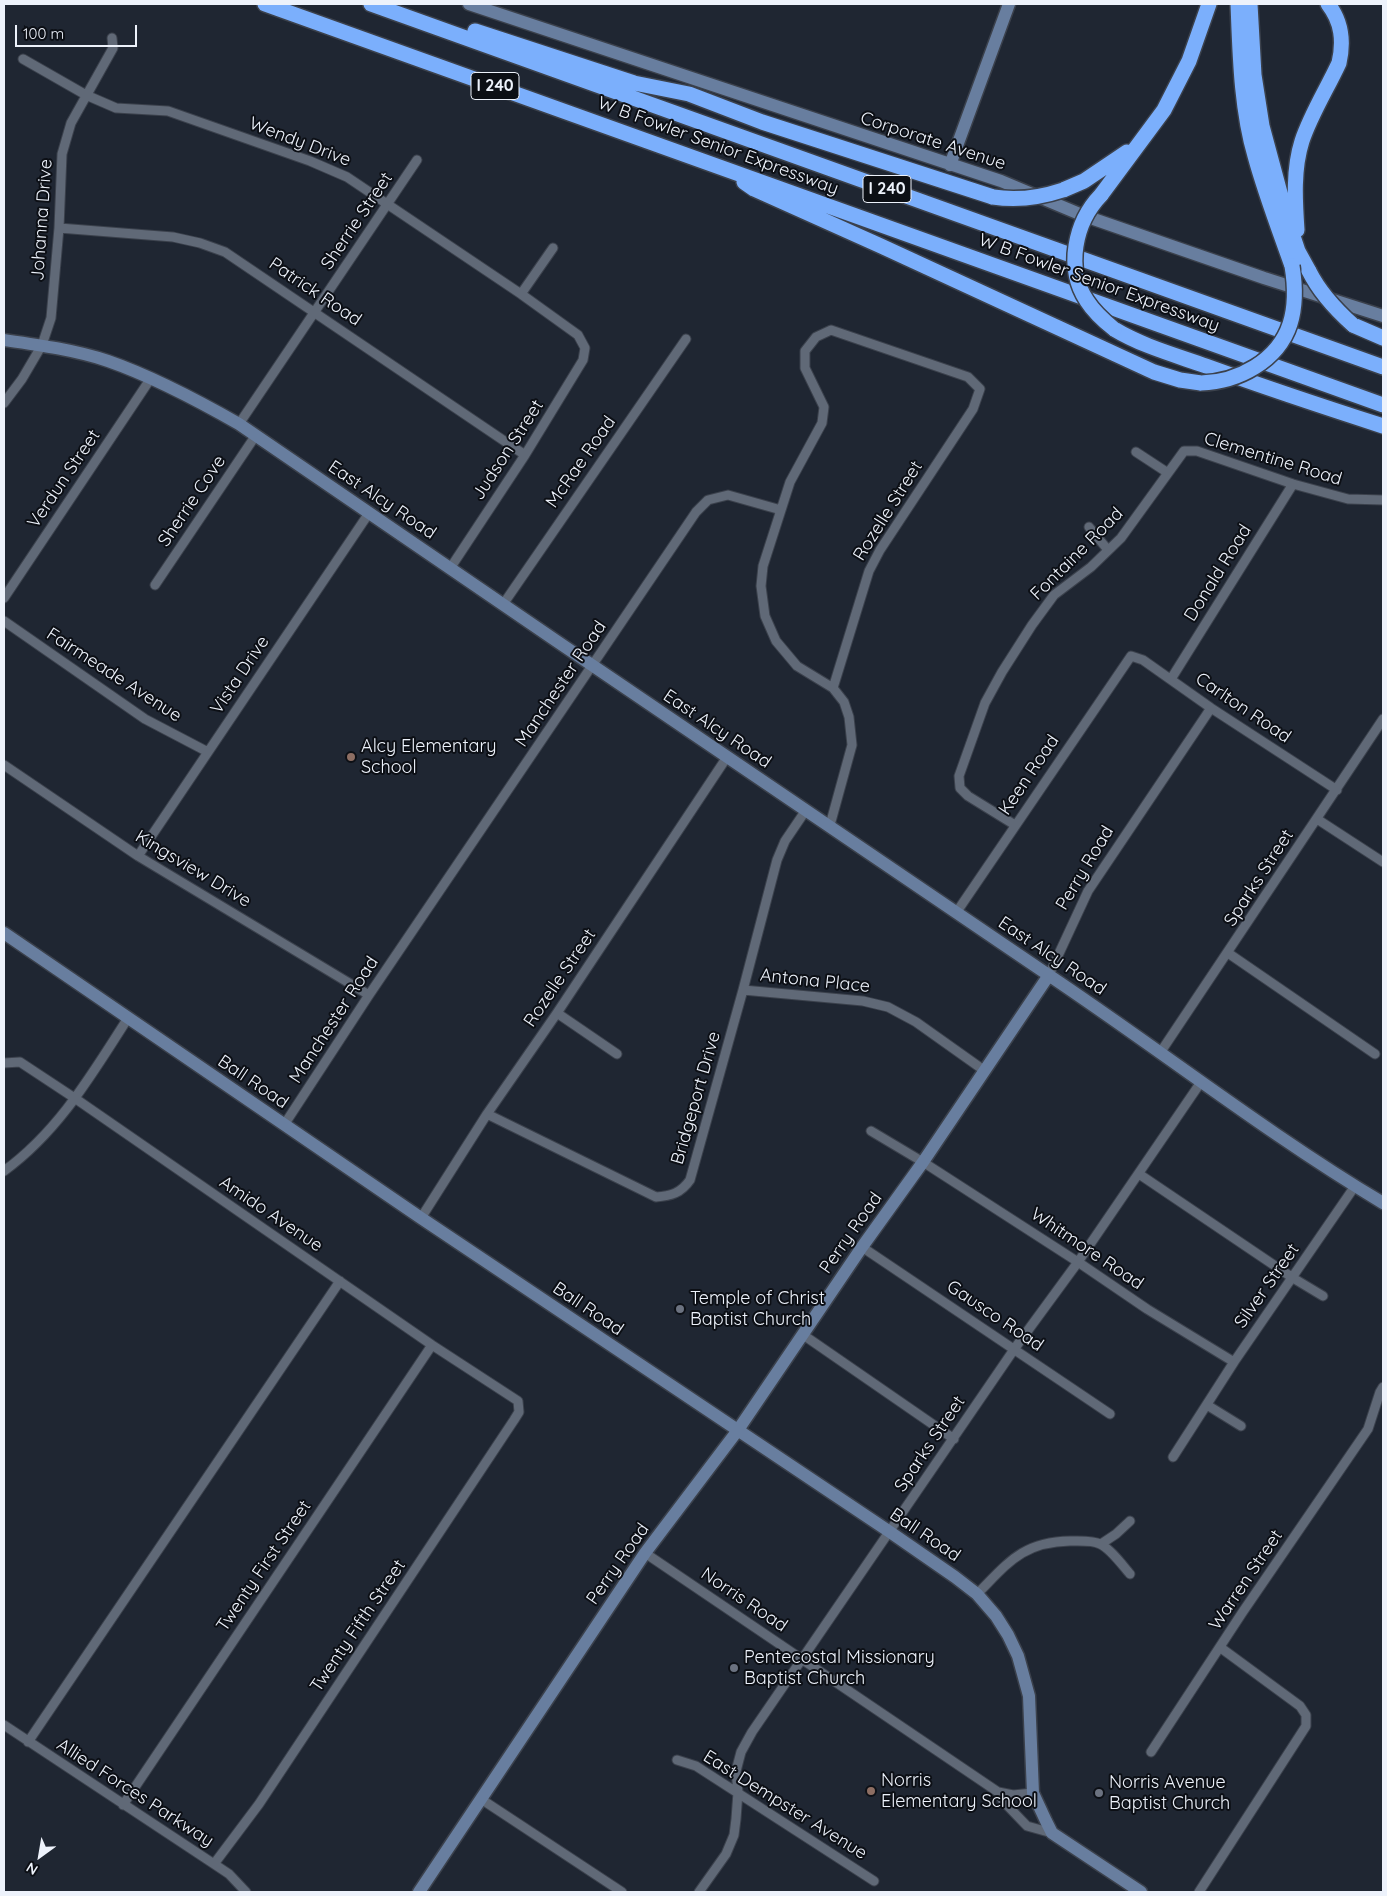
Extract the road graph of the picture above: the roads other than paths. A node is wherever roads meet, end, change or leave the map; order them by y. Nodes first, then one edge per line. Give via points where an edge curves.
1 (265, 4) edge
2 (371, 4) edge
3 (469, 4) edge
4 (1009, 4) edge
5 (1209, 4) edge
6 (1238, 4) edge
7 (1250, 4) edge
8 (1328, 4) edge
9 (391, 11) junction
10 (112, 38) dead end
11 (24, 59) dead end
12 (86, 95) junction
13 (1138, 144) junction
14 (417, 160) dead end
15 (950, 165) junction
16 (724, 168) junction
17 (388, 205) junction
18 (58, 228) junction
19 (553, 248) dead end
20 (1298, 252) junction
21 (521, 294) junction
22 (315, 311) junction
23 (1383, 316) edge
24 (1383, 338) edge
25 (686, 339) dead end
26 (4, 340) edge
27 (42, 345) junction
28 (584, 348) joint
29 (1383, 367) edge
30 (151, 378) junction
31 (4, 403) edge
32 (1383, 405) edge
33 (239, 424) junction
34 (1383, 426) edge
35 (256, 435) junction
36 (1184, 451) joint
37 (1136, 452) dead end
38 (525, 455) junction
39 (1168, 473) junction
40 (1293, 484) junction
41 (1383, 500) edge
42 (780, 510) junction
43 (369, 512) junction
44 (1088, 527) dead end
45 (1108, 550) junction
46 (451, 567) junction
47 (155, 585) dead end
48 (4, 598) edge
49 (504, 603) junction
50 (4, 621) edge
51 (1131, 656) joint
52 (594, 665) junction
53 (1171, 679) junction
54 (833, 688) junction
55 (1211, 708) junction
56 (1383, 719) edge
57 (208, 752) junction
58 (726, 757) junction
59 (4, 765) edge
60 (1337, 790) junction
61 (806, 810) junction
62 (1317, 819) junction
63 (830, 825) junction
64 (1014, 826) junction
65 (138, 856) junction
66 (1383, 862) edge
67 (956, 913) junction
68 (4, 933) edge
69 (1228, 953) junction
70 (1049, 975) junction
71 (743, 990) junction
72 (370, 995) junction
73 (557, 1013) junction
74 (128, 1018) junction
75 (1160, 1053) junction
76 (617, 1054) dead end
77 (1375, 1054) dead end
78 (4, 1063) edge
79 (985, 1071) junction
80 (1200, 1082) junction
81 (76, 1099) junction
82 (487, 1114) junction
83 (284, 1125) junction
84 (871, 1131) dead end
85 (923, 1162) junction
86 (4, 1171) edge
87 (1139, 1174) junction
88 (1355, 1186) junction
89 (1383, 1203) edge
90 (421, 1218) junction
91 (862, 1247) junction
92 (1078, 1262) junction
93 (1293, 1278) junction
94 (340, 1281) junction
95 (1323, 1296) dead end
96 (802, 1334) junction
97 (432, 1345) junction
98 (1014, 1348) junction
99 (1234, 1362) junction
100 (1383, 1386) edge
101 (518, 1401) joint
102 (1207, 1405) junction
103 (1375, 1406) junction
104 (1383, 1412) edge
105 (1110, 1414) dead end
106 (1241, 1426) dead end
107 (738, 1430) junction
108 (954, 1438) junction
109 (1173, 1457) dead end
110 (1130, 1521) dead end
111 (890, 1532) junction
112 (1100, 1544) junction
113 (645, 1554) junction
114 (1130, 1574) dead end
115 (977, 1594) junction
116 (1221, 1648) junction
117 (801, 1661) junction
118 (4, 1725) edge
119 (28, 1742) junction
120 (1151, 1752) dead end
121 (677, 1760) dead end
122 (738, 1792) junction
123 (998, 1792) junction
124 (1033, 1793) junction
125 (481, 1799) junction
126 (123, 1805) junction
127 (1052, 1833) junction
128 (214, 1864) junction
129 (874, 1881) dead end
130 (608, 1884) junction
131 (246, 1892) edge
132 (419, 1892) edge
133 (602, 1892) edge
134 (622, 1892) edge
135 (699, 1892) edge
136 (1140, 1892) edge
137 (1199, 1892) edge

1 - 16 highway, W B Fowler Senior Expressway / I 240
2 - 9 highway, W B Fowler Senior Expressway / I 240
3 - 15 street, Corporate Avenue
4 - 15 street
5 - 13 highway via 1197,41 1164,110
6 - 16 highway, bridge via 1242,76 1251,139 1292,266 1294,282 1290,324 1279,343 1264,360 1242,375 1227,380 1201,383 1154,372 754,189
7 - 20 highway via 1260,118
8 - 20 highway via 1342,34 1342,50 1339,63 1302,140 1295,190
9 - 13 highway, bridge via 484,33 634,83 689,94 762,122 993,197 1026,200 1063,190 1084,181
9 - 29 highway, W B Fowler Senior Expressway / I 240
10 - 12 street, Johanna Drive via 113,48
11 - 12 street, Wendy Drive
12 - 17 street, Wendy Drive via 116,108 168,111 310,161 347,176
12 - 18 street, Johanna Drive via 71,123 62,154
13 - 34 highway, bridge via 1090,206 1078,232 1077,274 1087,302 1102,319 1128,337
14 - 17 street, Sherrie Street
15 - 23 street, Corporate Avenue via 1001,181 1082,216
16 - 32 highway, W B Fowler Senior Expressway / I 240
17 - 21 street, Wendy Drive
17 - 22 street, Sherrie Street
18 - 22 street, Patrick Road via 173,236 200,242 225,252
18 - 27 street, Johanna Drive via 51,318
19 - 21 street
20 - 24 highway, bridge via 1331,304 1354,325
21 - 28 street, Wendy Drive via 578,335
22 - 33 street, Sherrie Street
22 - 38 street, Patrick Road
25 - 49 street, McRae Road
26 - 27 street, East Alcy Road
27 - 30 street, East Alcy Road via 107,361
27 - 31 street, Johanna Drive
28 - 38 street, Judson Street via 583,360
30 - 33 street, East Alcy Road
30 - 48 street, Verdun Street
33 - 35 street, East Alcy Road
35 - 43 street, East Alcy Road
35 - 47 street, Sherrie Cove
36 - 39 street, Fontaine Road
36 - 40 street, Clementine Road via 1197,451
37 - 39 street
38 - 46 street, Judson Street
39 - 45 street, Fontaine Road via 1121,538
40 - 41 street, Clementine Road via 1348,500
40 - 53 street, Donald Road
42 - 52 street, Manchester Road via 728,495 708,500 696,512
42 - 54 street via 763,566 761,586 765,616 776,641 797,666
42 - 54 street, Rozelle Street via 790,482 822,423 824,408 805,368 805,351 816,337 831,330 968,377 980,389 973,409 869,571
43 - 46 street, East Alcy Road
43 - 57 street, Vista Drive
44 - 45 street
45 - 64 street, Fontaine Road via 1054,595 1032,625 985,703 959,776 960,788 968,796
46 - 49 street, East Alcy Road
49 - 52 street, East Alcy Road
50 - 57 street, Fairmeade Avenue via 145,719
51 - 53 street, Carlton Road via 1143,660
51 - 64 street, Keen Road
52 - 58 street, East Alcy Road
52 - 72 street, Manchester Road
53 - 55 street, Carlton Road
54 - 63 street via 844,702 849,717 852,745
55 - 60 street, Carlton Road
55 - 70 street, Perry Road via 1088,891
56 - 60 street, Sparks Street
57 - 65 street, Vista Drive
58 - 61 street, East Alcy Road
58 - 73 street, Rozelle Street
59 - 65 street, Kingsview Drive
60 - 62 street, Sparks Street
61 - 63 street, East Alcy Road
61 - 71 street, Bridgeport Drive via 784,841 777,860
62 - 66 street
62 - 69 street, Sparks Street
63 - 67 street, East Alcy Road
64 - 67 street, Keen Road
65 - 72 street, Kingsview Drive
67 - 70 street, East Alcy Road
68 - 74 street, Ball Road
69 - 75 street, Sparks Street
69 - 77 street
70 - 75 street, East Alcy Road
70 - 79 street, Perry Road
71 - 79 street, Antona Place via 863,1001 888,1007 916,1022
71 - 82 street, Bridgeport Drive via 690,1180 683,1190 656,1197
72 - 83 street, Manchester Road
73 - 76 street
73 - 82 street, Rozelle Street
74 - 81 street
74 - 83 street, Ball Road
75 - 80 street, East Alcy Road
78 - 81 street, Amido Avenue via 20,1062
79 - 85 street, Perry Road
80 - 87 street, Sparks Street
80 - 88 street, East Alcy Road
81 - 86 street via 35,1145
81 - 94 street, Amido Avenue
82 - 90 street, Rozelle Street
83 - 90 street, Ball Road
84 - 85 street, Whitmore Road
85 - 91 street, Perry Road
85 - 92 street, Whitmore Road
87 - 92 street, Sparks Street
87 - 93 street
88 - 89 street, East Alcy Road
88 - 93 street, Silver Street
90 - 107 street, Ball Road
91 - 96 street, Perry Road
91 - 98 street, Gausco Road
92 - 98 street, Sparks Street
92 - 99 street, Whitmore Road via 1147,1310
93 - 95 street
93 - 99 street, Silver Street
94 - 97 street, Amido Avenue
94 - 119 street
96 - 107 street, Perry Road
96 - 108 street
97 - 101 street, Amido Avenue
97 - 126 street, Twenty First Street
98 - 105 street, Gausco Road
98 - 108 street, Sparks Street
99 - 102 street, Silver Street
100 - 103 street, Warren Street
101 - 128 street, Twenty Fifth Street via 514,1420 259,1804
102 - 106 street
102 - 109 street, Silver Street
103 - 104 street
103 - 116 street, Warren Street via 1368,1429
107 - 111 street, Ball Road
107 - 113 street, Perry Road
108 - 111 street, Sparks Street
110 - 112 street
111 - 115 street, Ball Road
111 - 117 street, Sparks Street
112 - 114 street
112 - 115 street via 1053,1542 1033,1547 1016,1556
113 - 117 street, Norris Road
113 - 125 street, Perry Road
115 - 124 street, Ball Road via 996,1616 1018,1656 1029,1696
116 - 120 street
116 - 137 street, Warren Street via 1300,1706 1306,1715 1306,1726
117 - 122 street, Sparks Street via 741,1752 736,1771
117 - 123 street, Norris Road
118 - 119 street, Allied Forces Parkway
119 - 126 street, Allied Forces Parkway
121 - 122 street, East Dempster Avenue via 696,1766
122 - 129 street, East Dempster Avenue
122 - 135 street, Sparks Street via 734,1835 726,1854
123 - 124 street, Norris Road via 1012,1795
123 - 127 street, Norris Road via 1027,1826
124 - 127 street
125 - 130 street
125 - 132 street, Perry Road
126 - 128 street, Allied Forces Parkway
127 - 136 street, Norris Road
128 - 131 street, Allied Forces Parkway
130 - 133 street
130 - 134 street

